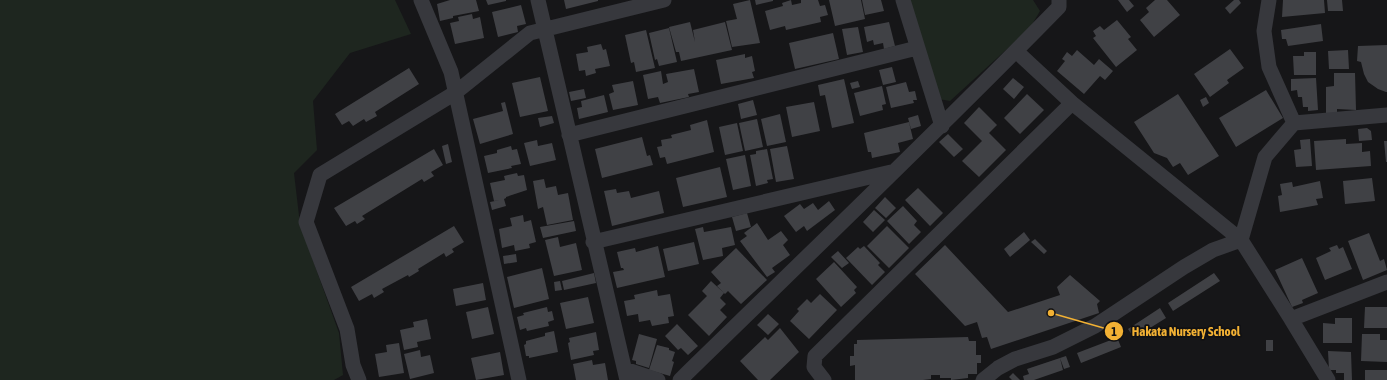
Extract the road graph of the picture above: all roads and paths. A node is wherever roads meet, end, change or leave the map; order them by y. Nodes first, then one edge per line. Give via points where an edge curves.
1 (421, 0) edge
2 (538, 0) edge
3 (664, 0) edge
4 (903, 0) edge
5 (1060, 0) edge
6 (1269, 0) edge
7 (544, 29) junction
8 (917, 48) junction
9 (1016, 51) junction
10 (455, 93) junction
11 (1072, 103) junction
12 (1387, 115) edge
13 (1294, 123) junction
14 (942, 126) junction
15 (568, 135) junction
16 (892, 171) junction
17 (1241, 240) junction
18 (593, 242) junction
19 (1387, 282) edge
20 (1291, 319) junction
21 (626, 374) edge
22 (359, 380) edge
23 (519, 380) edge
24 (658, 380) edge
25 (680, 380) edge
26 (824, 380) edge
27 (983, 380) edge
28 (1328, 380) edge

1 - 10 street via 451,72
2 - 7 street
3 - 7 street
4 - 8 street
5 - 9 street via 1059,7
6 - 13 street via 1264,31 1269,67
7 - 10 street via 530,33
7 - 15 street
8 - 14 street
8 - 15 street
9 - 11 street
9 - 14 street
10 - 22 street via 320,175 306,222 347,329 353,365
10 - 23 street
11 - 17 street
11 - 26 street via 815,356 814,367
12 - 13 street
13 - 17 street via 1264,156
14 - 16 street
15 - 18 street
16 - 18 street
16 - 25 street
17 - 20 street
17 - 27 street via 1213,250 1184,267 1095,326 1053,347 1015,359
18 - 21 street
19 - 20 street
20 - 28 street
21 - 24 street

